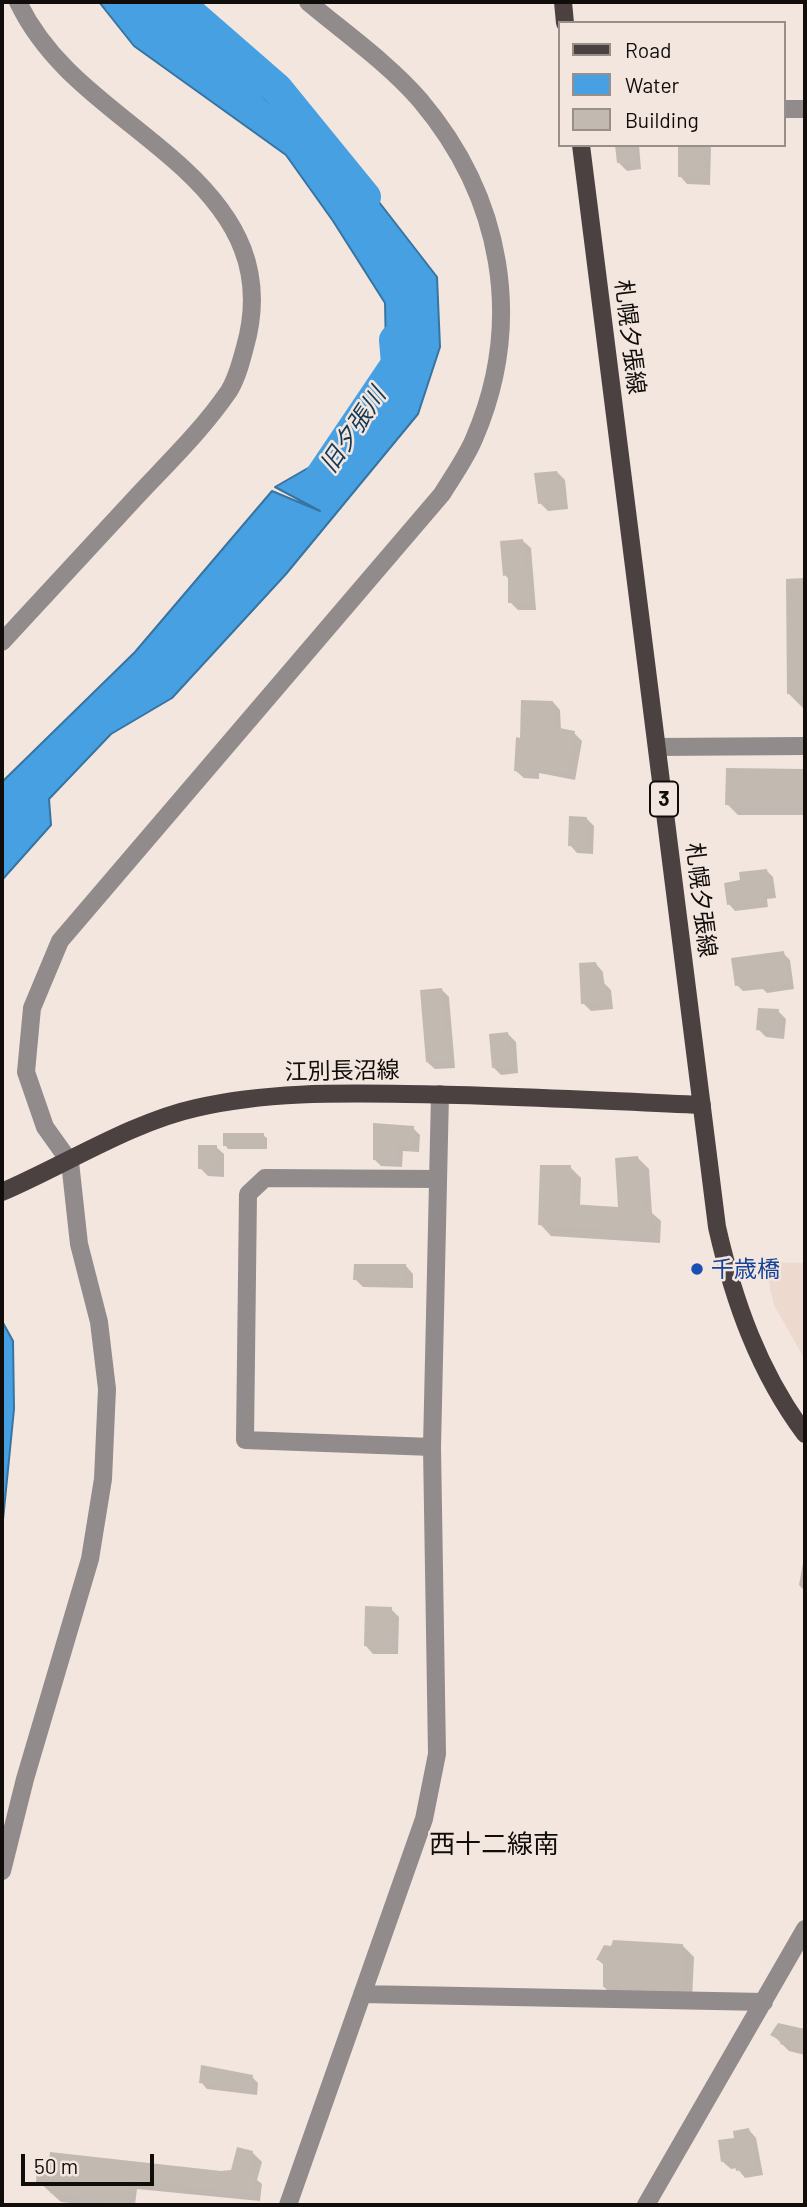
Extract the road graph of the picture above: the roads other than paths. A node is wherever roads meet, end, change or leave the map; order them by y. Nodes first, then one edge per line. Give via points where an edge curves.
1 (18, 2) edge
2 (308, 2) edge
3 (563, 2) edge
4 (565, 21) edge
5 (786, 109) edge
6 (805, 109) edge
7 (581, 147) edge
8 (2, 642) edge
9 (805, 746) edge
10 (657, 747) junction
11 (440, 1094) junction
12 (702, 1105) junction
13 (70, 1162) junction
14 (438, 1179) junction
15 (2, 1192) edge
16 (805, 1434) edge
17 (432, 1447) junction
18 (2, 1871) edge
19 (805, 1929) edge
20 (362, 1994) junction
21 (764, 2001) junction
22 (288, 2205) edge
23 (646, 2205) edge

1 - 8 street via 65,70 184,169 224,210 245,247 253,296 249,331 229,391
2 - 13 street via 419,99 454,146 480,194 495,247 503,317 494,380 474,440 442,494 60,941 32,1008 26,1072 45,1127
3 - 4 main road
5 - 6 street
7 - 10 main road, 札幌夕張線 / 3
9 - 10 street
10 - 12 main road, 札幌夕張線 / 3
11 - 12 main road, 江別長沼線
11 - 13 main road, 江別長沼線 via 308,1093 194,1108 139,1128
11 - 14 street
12 - 16 main road, 札幌夕張線 / 3 via 727,1270 764,1369
13 - 15 main road, 江別長沼線
13 - 18 street via 79,1244 99,1322 105,1376 103,1479 90,1559
14 - 17 street
14 - 17 street via 265,1178 248,1194 245,1440
17 - 20 street via 437,1754 424,1819
19 - 21 street
20 - 21 street
20 - 22 street
21 - 23 street

